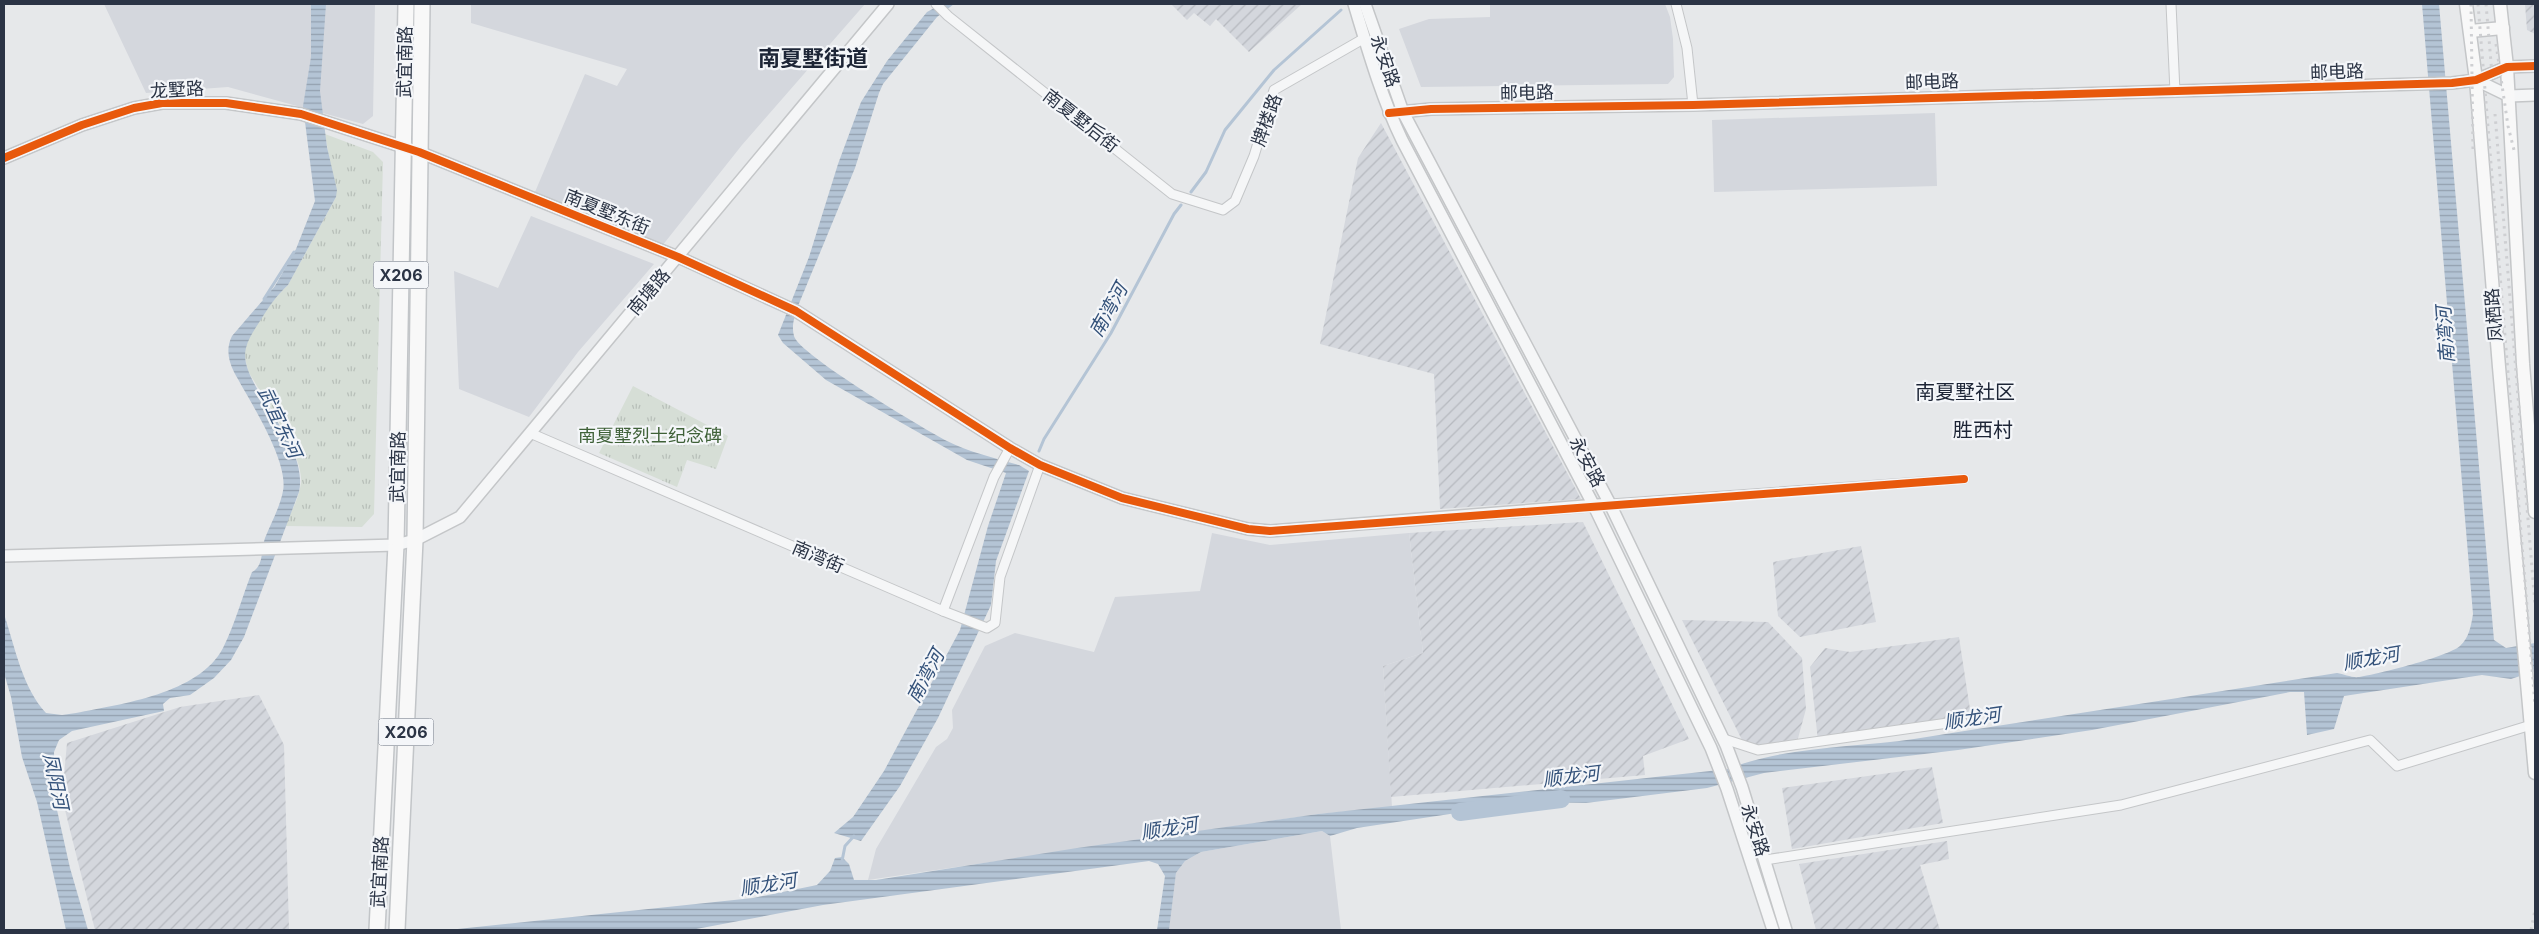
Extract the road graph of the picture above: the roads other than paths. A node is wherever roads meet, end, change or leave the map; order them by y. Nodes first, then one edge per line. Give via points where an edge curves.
1 (406, 4) edge
2 (422, 4) edge
3 (888, 4) edge
4 (936, 4) edge
5 (1354, 4) edge
6 (1676, 4) edge
7 (2171, 4) edge
8 (2466, 4) edge
9 (2500, 4) edge
10 (1367, 9) edge
11 (2503, 28) junction
12 (2470, 31) junction
13 (1363, 39) junction
14 (2535, 66) edge
15 (2507, 67) junction
16 (2476, 80) junction
17 (2175, 92) junction
18 (2535, 95) edge
19 (2509, 96) junction
20 (1692, 105) junction
21 (1403, 112) junction
22 (1389, 113) junction
23 (404, 146) junction
24 (419, 152) junction
25 (4, 158) edge
26 (1223, 210) joint
27 (678, 257) junction
28 (530, 433) junction
29 (1008, 452) junction
30 (1040, 465) junction
31 (1964, 480) dead end
32 (1610, 504) junction
33 (1594, 506) junction
34 (2535, 512) edge
35 (415, 540) junction
36 (396, 545) junction
37 (4, 556) edge
38 (943, 611) junction
39 (1962, 721) dead end
40 (2531, 725) junction
41 (1725, 742) junction
42 (2535, 773) edge
43 (1765, 860) junction
44 (397, 927) edge
45 (377, 928) edge
46 (1773, 930) edge
47 (1786, 930) edge

1 - 23 main road, 武宜南路 / X206
2 - 24 main road, 武宜南路 / X206
3 - 27 street, 南塘路
4 - 26 street, 南夏墅后街 via 1172,194
5 - 13 street, 永安路
6 - 20 street via 1687,48
7 - 17 street
8 - 12 main road, 凤栖路
9 - 11 main road, 凤栖路
10 - 21 street, 永安路
11 - 12 main road
11 - 15 main road, 凤栖路
12 - 16 main road, 凤栖路
13 - 22 street, 永安路
13 - 26 street, 牌楼路 via 1274,90 1243,183 1235,201
14 - 15 street
15 - 16 street, 邮电路
15 - 19 main road, 凤栖路
16 - 17 street, 邮电路
16 - 19 street
16 - 40 main road, 凤栖路
17 - 20 street, 邮电路
18 - 19 street
19 - 34 main road, 凤栖路 via 2523,364
20 - 21 street, 邮电路
21 - 22 street, 邮电路
21 - 32 street, 永安路
22 - 33 street, 永安路
23 - 24 street, 南夏墅东街
23 - 25 street, 龙墅路 via 301,114 226,103 162,104 134,108 82,125
23 - 36 main road, 武宜南路 / X206
24 - 27 street, 南夏墅东街
24 - 35 main road, 武宜南路 / X206
27 - 28 street, 南塘路
27 - 29 street, 南夏墅东街 via 814,320
28 - 35 street, 南塘路 via 460,517
28 - 38 street, 南湾街
29 - 30 street, 南夏墅东街
29 - 38 street via 994,477
30 - 33 street, 南夏墅东街 via 1122,498 1248,529 1270,531
30 - 38 street, 南湾街 via 1000,577 995,623 987,628
31 - 32 street
32 - 33 street, 南夏墅东街
32 - 41 street, 永安路
33 - 46 street, 永安路 via 1712,748
35 - 36 street, 南塘路
35 - 44 main road, 武宜南路 / X206
36 - 37 street, 南塘路
36 - 45 main road, 武宜南路 / X206
39 - 41 street via 1758,750
40 - 42 main road
40 - 43 street via 2397,766 2370,740 2121,805
41 - 43 street, 永安路
43 - 47 street, 永安路

